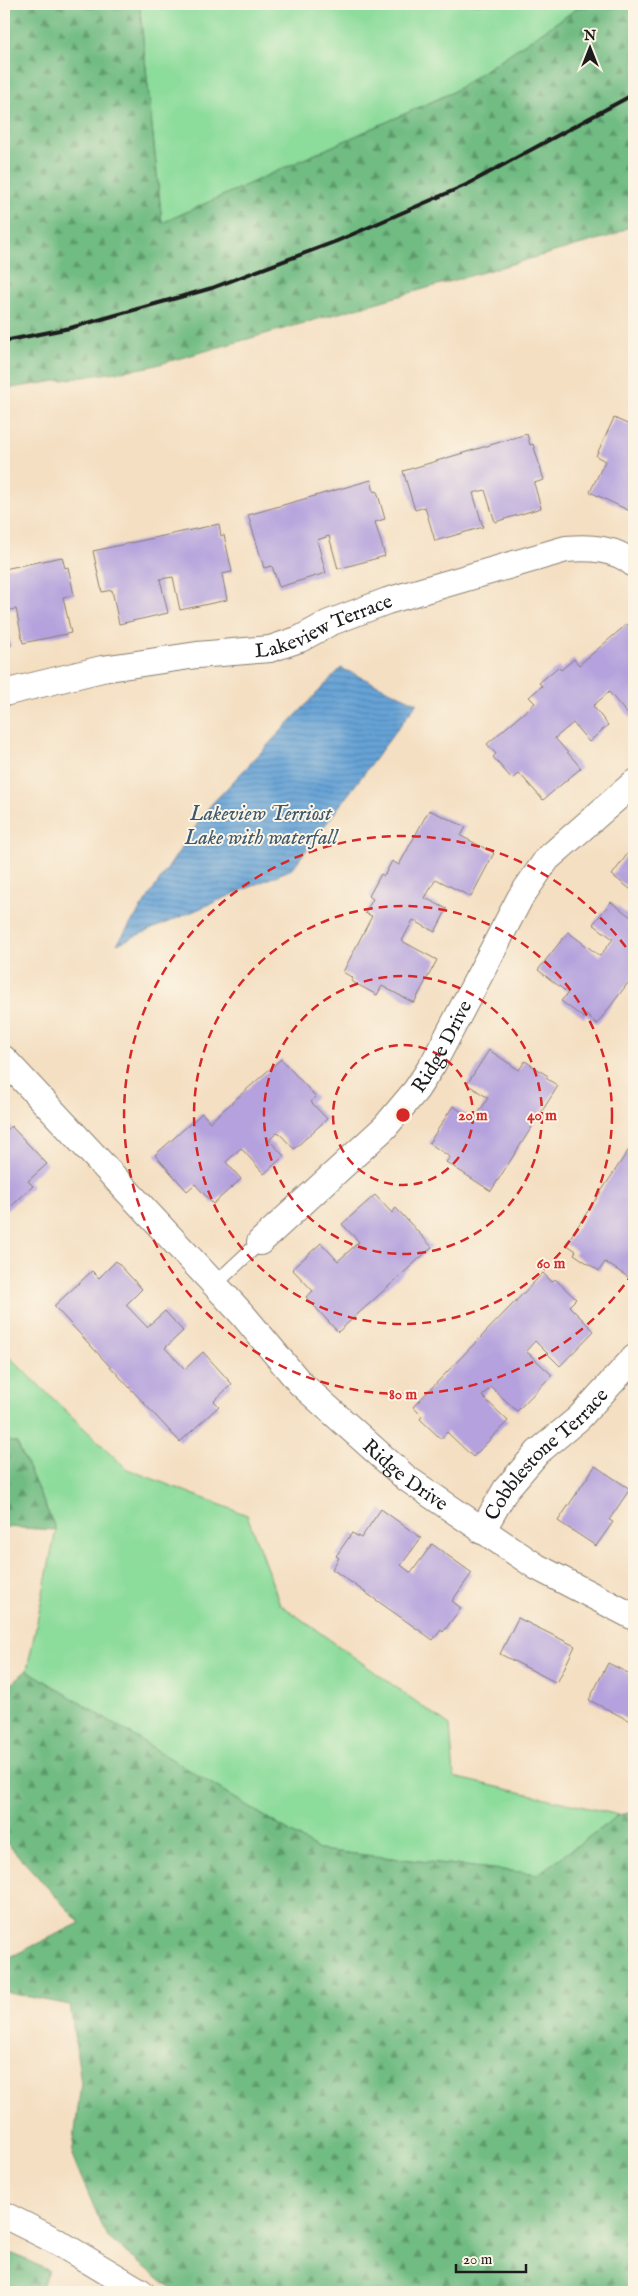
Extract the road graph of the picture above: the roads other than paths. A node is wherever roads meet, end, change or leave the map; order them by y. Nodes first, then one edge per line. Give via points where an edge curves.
1 (634, 564) edge
2 (4, 693) edge
3 (634, 783) edge
4 (4, 1059) edge
5 (260, 1242) joint
6 (214, 1285) junction
7 (634, 1358) edge
8 (482, 1531) junction
9 (634, 1617) edge
10 (4, 2215) edge
11 (141, 2292) edge

1 - 2 street, Lakeview Terrace via 613,552 566,549 387,600 270,649 197,655 102,669
3 - 5 street, Ridge Drive via 547,859 520,898 433,1064 416,1090 385,1127
4 - 6 street, Ridge Drive
5 - 6 lane, Ridge Drive
6 - 8 street, Ridge Drive via 300,1383 406,1478
7 - 8 street, Cobblestone Terrace via 506,1489
8 - 9 street, Ridge Drive via 537,1567
10 - 11 street via 62,2244

